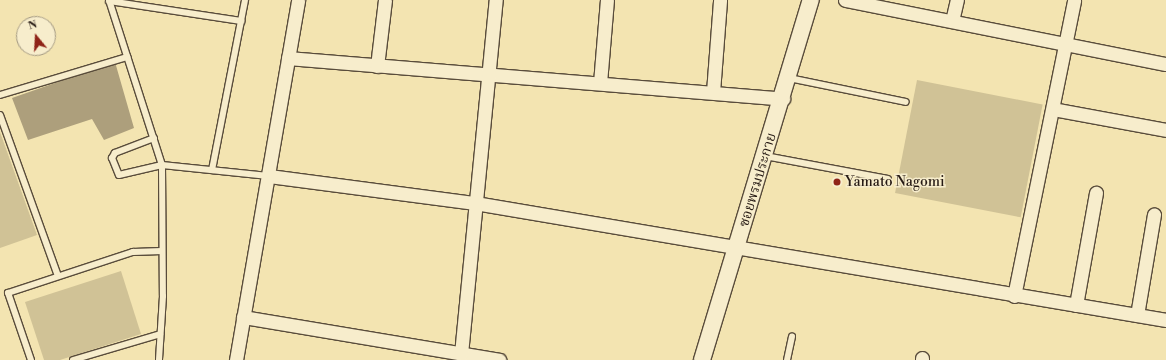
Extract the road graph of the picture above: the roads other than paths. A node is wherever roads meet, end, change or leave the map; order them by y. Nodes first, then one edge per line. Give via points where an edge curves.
1 (109, 0) edge
2 (245, 0) edge
3 (298, 0) edge
4 (385, 0) edge
5 (496, 0) edge
6 (607, 0) edge
7 (720, 0) edge
8 (811, 0) edge
9 (845, 0) edge
10 (957, 0) edge
11 (1074, 0) edge
12 (241, 21) junction
13 (952, 21) junction
14 (1065, 44) junction
15 (127, 57) junction
16 (288, 58) junction
17 (1166, 64) edge
18 (377, 66) junction
19 (488, 75) junction
20 (789, 78) junction
21 (600, 83) junction
22 (714, 92) junction
23 (0, 95) edge
24 (783, 99) junction
25 (906, 102) dead end
26 (1053, 109) junction
27 (1, 119) edge
28 (1166, 130) edge
29 (154, 138) junction
30 (765, 156) junction
31 (162, 165) junction
32 (212, 170) junction
33 (269, 176) junction
34 (888, 179) dead end
35 (1096, 193) dead end
36 (475, 203) junction
37 (1154, 214) dead end
38 (737, 249) junction
39 (162, 251) junction
40 (58, 276) junction
41 (8, 293) junction
42 (0, 295) edge
43 (1014, 296) junction
44 (1076, 305) junction
45 (1137, 315) junction
46 (243, 317) junction
47 (1166, 320) edge
48 (160, 334) junction
49 (792, 337) dead end
50 (461, 354) junction
51 (31, 360) edge
52 (73, 360) edge
53 (159, 360) edge
54 (236, 360) edge
55 (499, 360) edge
56 (702, 360) edge
57 (787, 360) edge

1 - 12 lane
1 - 15 lane
2 - 12 lane
3 - 16 street
4 - 18 street
5 - 19 street
6 - 21 street
7 - 22 street
8 - 20 street, ซอยพรมประกาย
9 - 13 street
10 - 13 street
11 - 14 street
12 - 32 lane
13 - 14 street
14 - 17 street
14 - 26 street
15 - 23 lane
15 - 29 lane
16 - 18 street
16 - 33 street
18 - 19 street
19 - 21 street
19 - 36 street
20 - 24 street, ซอยพรมประกาย
20 - 25 lane
21 - 22 street
22 - 24 street
24 - 30 street, ซอยพรมประกาย
26 - 28 street
26 - 43 street
27 - 40 lane
29 - 31 lane
29 - 31 lane via 116,153 112,158 114,167 119,176
30 - 34 lane
30 - 38 street, ซอยพรมประกาย
31 - 32 lane
31 - 39 lane
32 - 33 lane
33 - 36 street
33 - 46 street
35 - 44 street
36 - 38 street
36 - 50 street
37 - 45 street
38 - 43 street
38 - 56 street, ซอยพรมประกาย
39 - 40 lane via 133,252
39 - 48 lane
40 - 41 lane
41 - 42 lane
41 - 51 lane
43 - 44 street
44 - 45 street
45 - 47 street
46 - 50 street
46 - 54 street
48 - 52 lane
48 - 53 lane
49 - 57 lane
50 - 55 street

